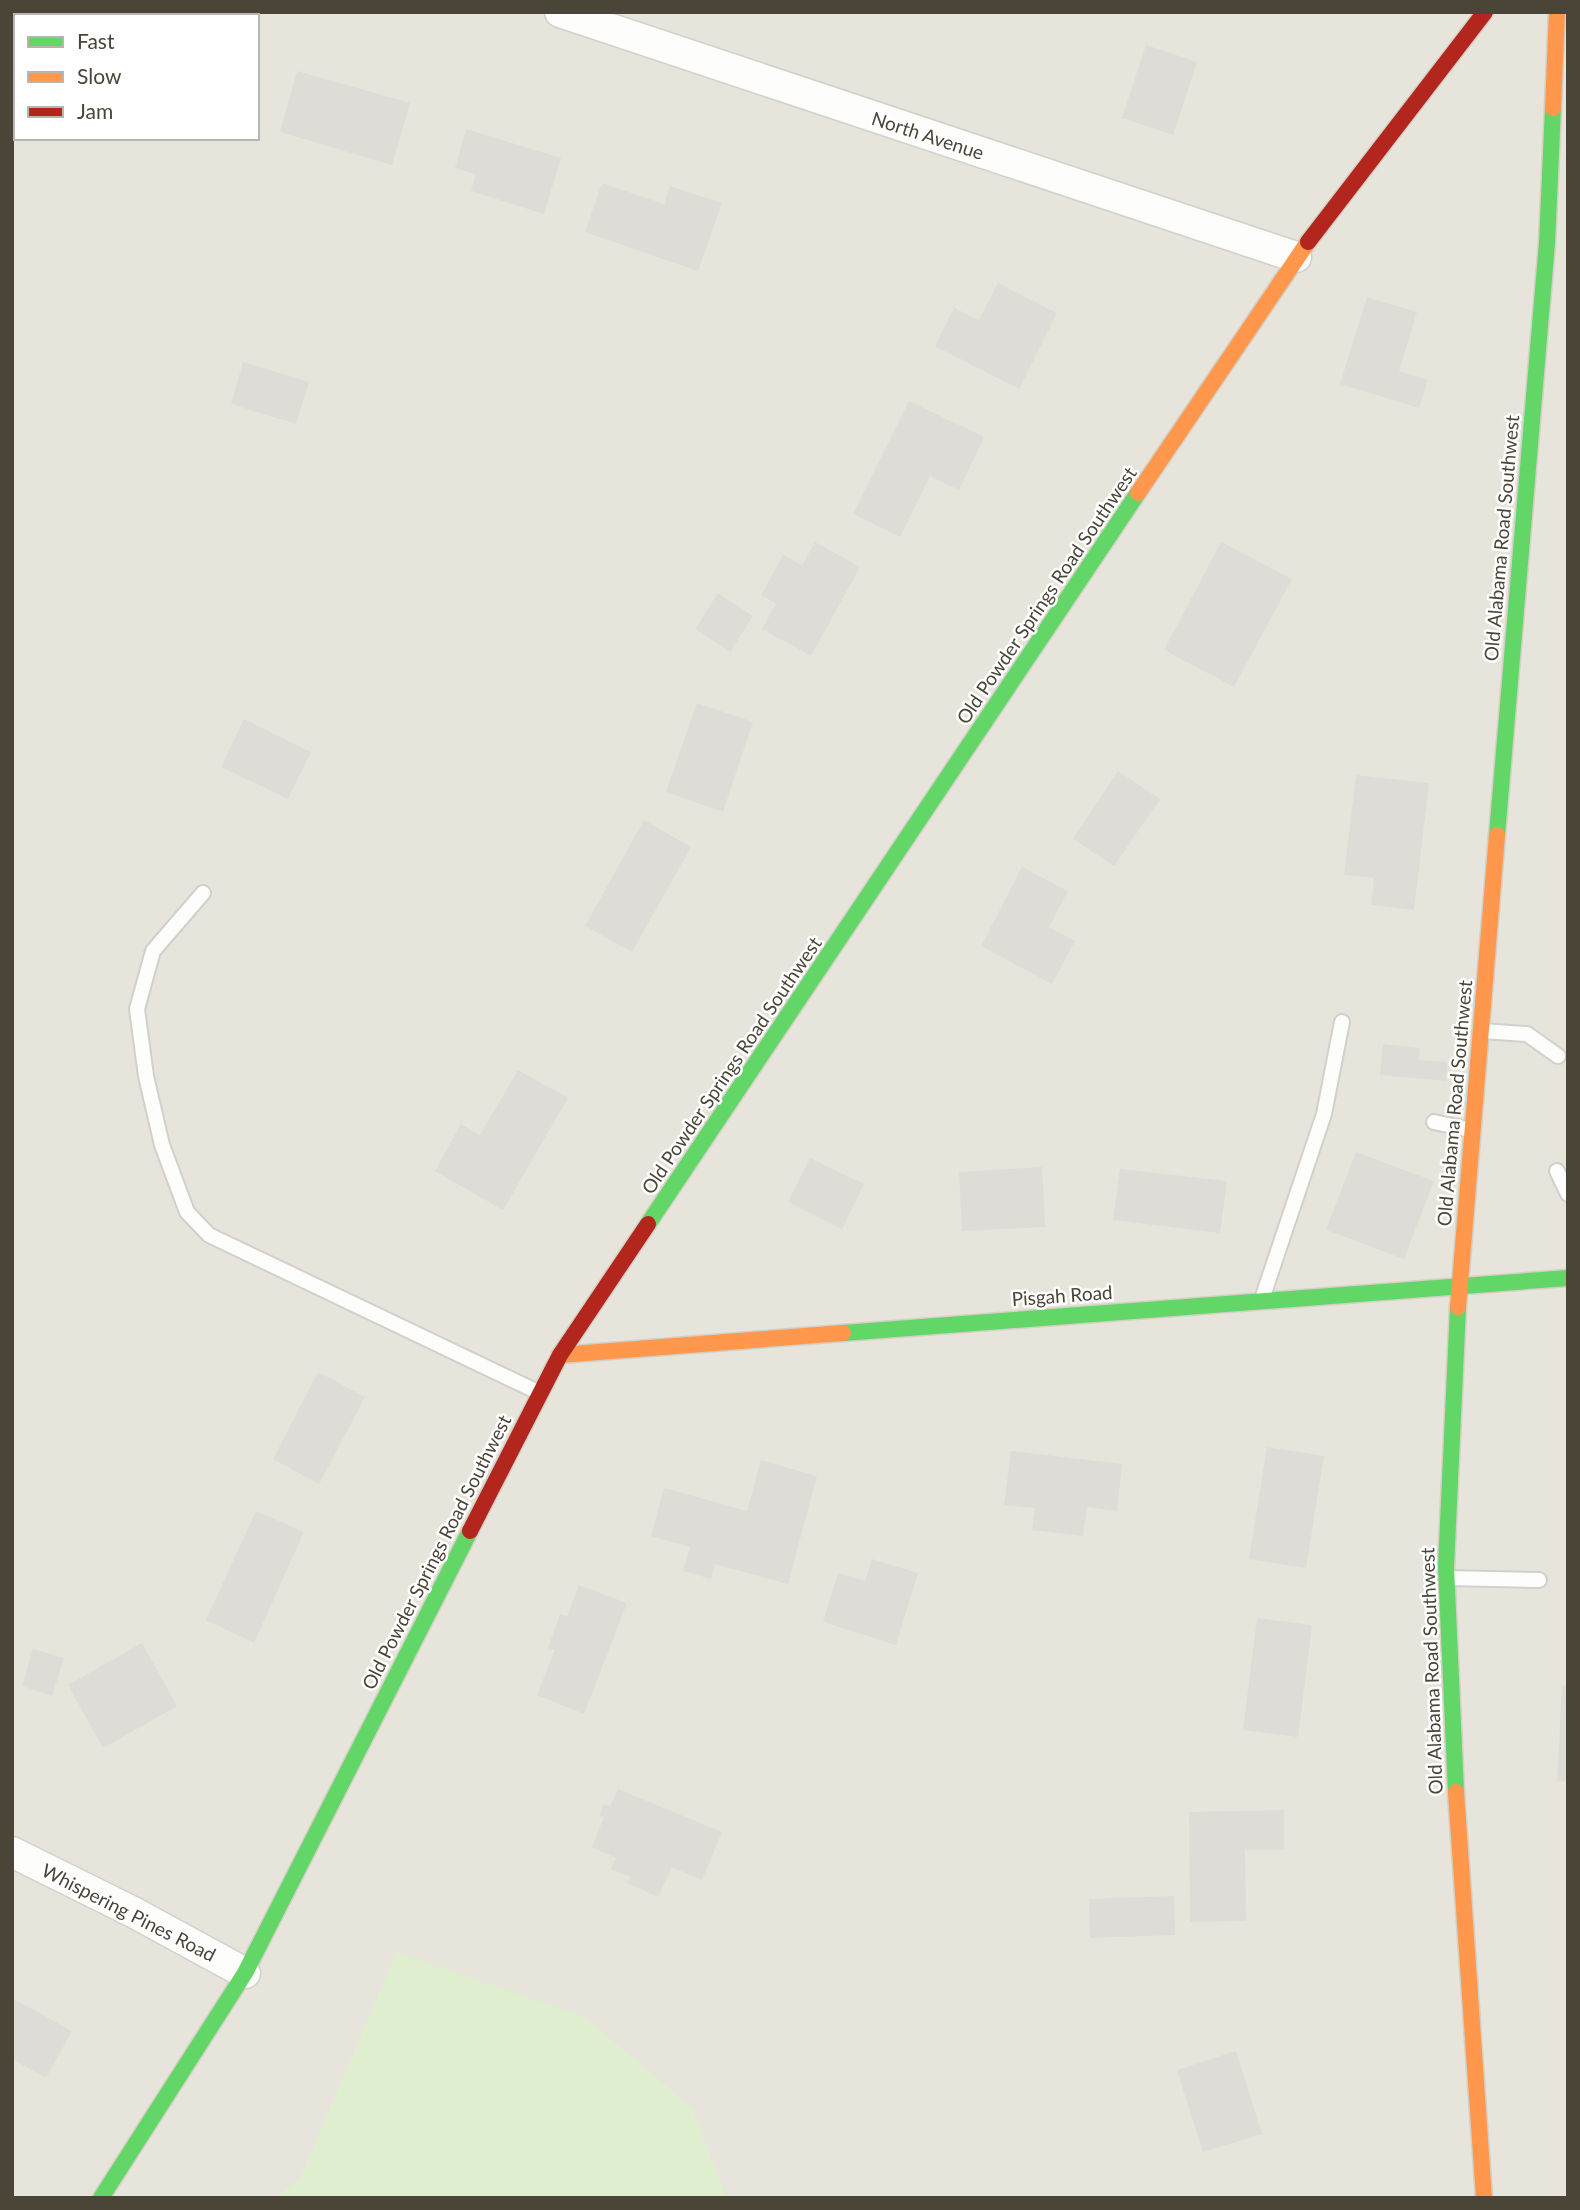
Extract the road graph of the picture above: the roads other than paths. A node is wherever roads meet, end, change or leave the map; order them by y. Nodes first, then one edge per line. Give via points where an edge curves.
1 (559, 12) edge
2 (1485, 12) edge
3 (1557, 12) edge
4 (1558, 243) edge
5 (1296, 257) junction
6 (203, 893) dead end
7 (1342, 1022) dead end
8 (1481, 1031) junction
9 (1558, 1056) dead end
10 (1434, 1122) dead end
11 (1472, 1130) junction
12 (1557, 1171) dead end
13 (1568, 1194) edge
14 (1568, 1278) edge
15 (1459, 1284) junction
16 (1261, 1300) junction
17 (560, 1355) junction
18 (541, 1393) junction
19 (1447, 1578) junction
20 (1539, 1580) dead end
21 (12, 1852) edge
22 (245, 1973) junction
23 (102, 2198) edge
24 (1485, 2198) edge

1 - 5 street, North Avenue
2 - 5 street, Old Powder Springs Road Southwest
3 - 4 street, Old Alabama Road Southwest
4 - 8 street, Old Alabama Road Southwest
5 - 17 street, Old Powder Springs Road Southwest
6 - 18 lane via 153,951 138,1009 159,1134 187,1212 209,1235
7 - 16 lane via 1324,1114
8 - 9 lane via 1527,1034
8 - 11 street, Old Alabama Road Southwest
10 - 11 lane
11 - 15 street, Old Alabama Road Southwest
12 - 13 lane
14 - 15 street, Pisgah Road
15 - 16 street, Pisgah Road
15 - 19 street, Old Alabama Road Southwest
16 - 17 street, Pisgah Road
17 - 18 street, Old Powder Springs Road Southwest
18 - 22 street, Old Powder Springs Road Southwest
19 - 20 lane
19 - 24 street, Old Alabama Road Southwest via 1458,1846
21 - 22 street, Whispering Pines Road
22 - 23 street, Old Powder Springs Road Southwest

